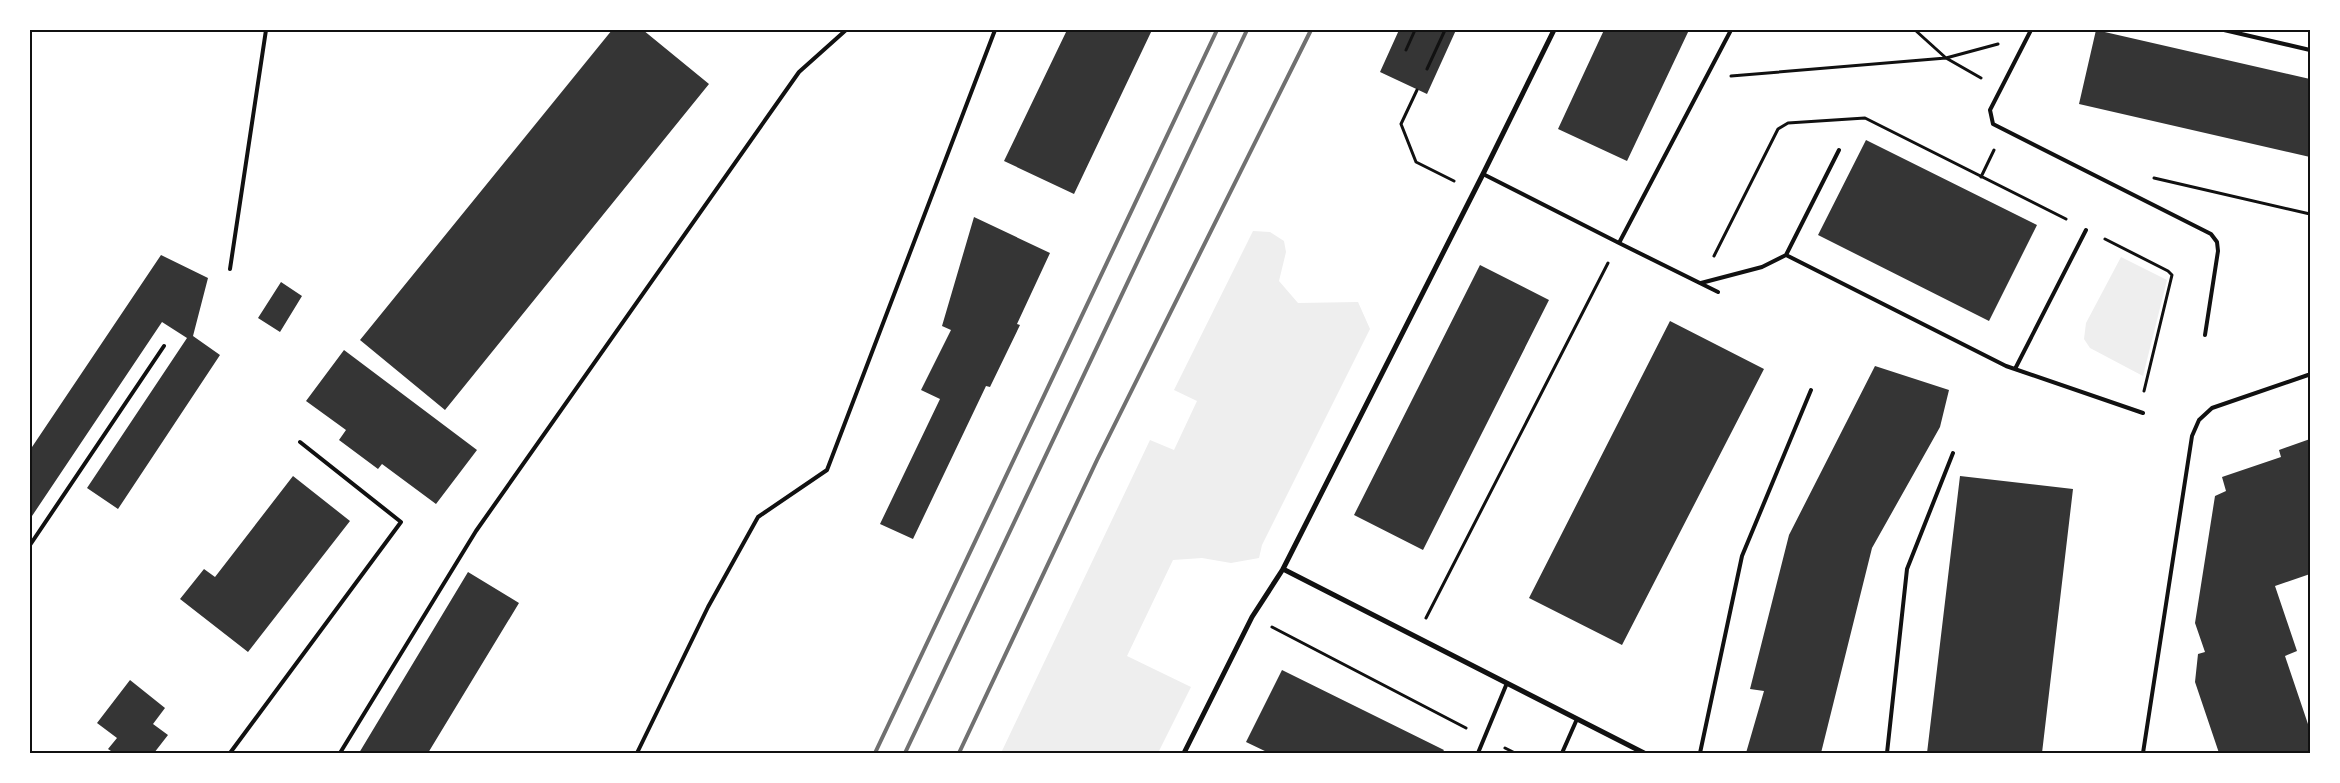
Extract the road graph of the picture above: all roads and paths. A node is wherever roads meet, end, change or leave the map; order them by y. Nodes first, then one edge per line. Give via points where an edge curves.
1 (266, 30) edge
2 (846, 30) edge
3 (995, 30) edge
4 (1415, 30) edge
5 (1445, 30) edge
6 (1554, 30) edge
7 (1731, 30) edge
8 (1915, 30) edge
9 (2031, 30) edge
10 (2224, 30) edge
11 (2027, 37) junction
12 (1406, 50) dead end
13 (2310, 50) edge
14 (1946, 58) junction
15 (1427, 69) dead end
16 (1417, 90) dead end
17 (2000, 90) junction
18 (1698, 92) junction
19 (1839, 150) dead end
20 (1984, 171) dead end
21 (1483, 174) junction
22 (1981, 177) junction
23 (2149, 177) dead end
24 (1474, 192) junction
25 (2310, 214) edge
26 (2086, 230) junction
27 (1619, 242) junction
28 (1786, 255) junction
29 (230, 269) dead end
30 (1700, 284) junction
31 (1718, 292) dead end
32 (2205, 335) dead end
33 (164, 346) dead end
34 (2015, 369) junction
35 (2308, 375) dead end
36 (1811, 390) dead end
37 (2141, 412) joint
38 (300, 442) dead end
39 (1953, 453) dead end
40 (30, 545) edge
41 (1283, 569) junction
42 (1252, 617) junction
43 (1416, 637) junction
44 (1506, 683) junction
45 (1578, 719) junction
46 (1484, 737) junction
47 (230, 753) edge
48 (340, 753) edge
49 (637, 753) edge
50 (1184, 753) edge
51 (1478, 753) edge
52 (1515, 753) edge
53 (1562, 753) edge
54 (1644, 753) edge
55 (1700, 753) edge
56 (1887, 753) edge
57 (2143, 753) edge

1 - 29 lane
2 - 48 lane via 799,72 476,531
3 - 49 lane via 828,470 758,517 708,607
4 - 12 path
5 - 15 path
6 - 21 street
7 - 18 lane
8 - 14 path
9 - 11 lane
10 - 13 lane
11 - 14 path
11 - 17 lane
14 - 17 path
14 - 18 path via 1728,76
16 - 24 path via 1401,124 1416,162
17 - 32 lane via 1990,110 1993,124 2215,238 2218,251
18 - 27 lane
19 - 28 lane
20 - 22 path
21 - 24 street
21 - 27 lane
22 - 26 path
22 - 30 path via 1862,118 1784,123
23 - 25 path
24 - 41 street
26 - 34 lane
26 - 37 path via 2172,275
27 - 30 lane
27 - 43 path
28 - 30 lane via 1762,267
28 - 34 lane
30 - 31 lane
33 - 40 lane
34 - 37 lane
35 - 57 lane via 2212,408 2199,420 2192,436
36 - 55 lane via 1742,556
38 - 47 lane via 400,522
39 - 56 lane via 1907,569
41 - 42 street
41 - 43 street
42 - 46 path
42 - 50 street
43 - 44 street
44 - 45 street
44 - 46 lane
45 - 53 lane
45 - 54 street
46 - 51 lane
46 - 52 path

